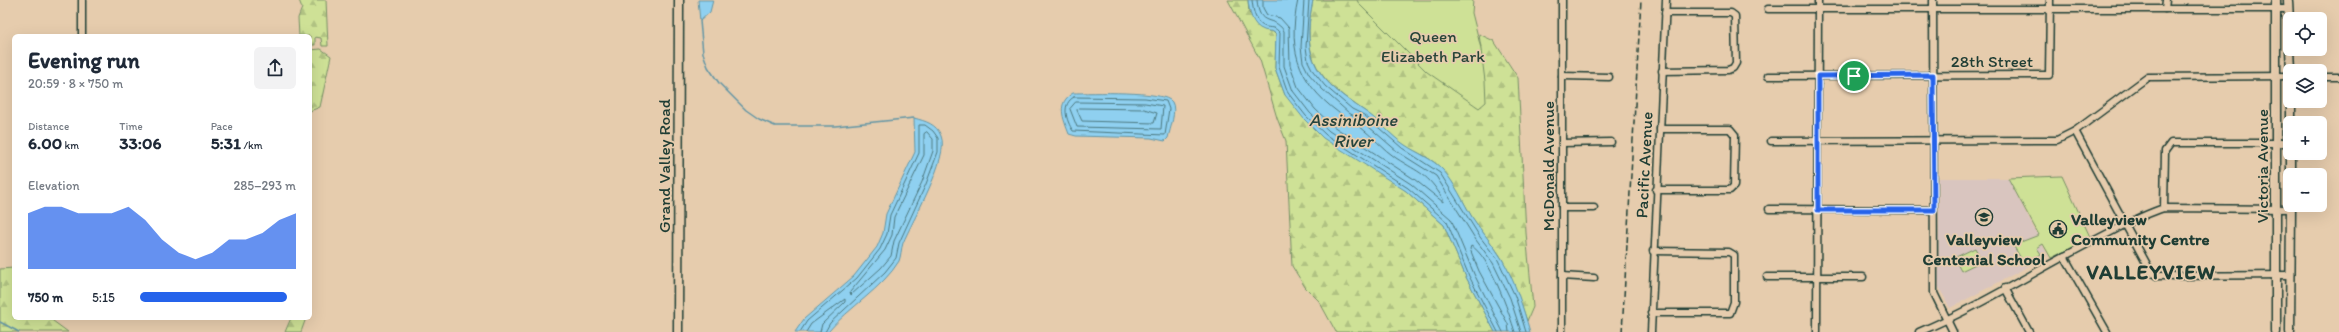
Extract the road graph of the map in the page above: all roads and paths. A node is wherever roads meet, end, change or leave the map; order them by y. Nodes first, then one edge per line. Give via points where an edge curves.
1 (82, 0) edge
2 (679, 0) edge
3 (1562, 0) edge
4 (1666, 0) edge
5 (1818, 0) edge
6 (1933, 0) edge
7 (2050, 0) edge
8 (2166, 0) edge
9 (2276, 0) edge
10 (2288, 0) edge
11 (1768, 9) dead end
12 (1818, 9) junction
13 (2049, 9) junction
14 (2166, 9) junction
15 (2277, 9) junction
16 (2288, 9) junction
17 (1933, 10) junction
18 (2288, 12) edge
19 (1666, 13) junction
20 (82, 34) edge
21 (1662, 71) junction
22 (1933, 75) junction
23 (1562, 76) junction
24 (1768, 76) dead end
25 (1818, 76) junction
26 (2277, 76) junction
27 (2283, 76) edge
28 (1609, 77) dead end
29 (2327, 77) edge
30 (2339, 77) edge
31 (1660, 129) junction
32 (2075, 131) junction
33 (1771, 141) dead end
34 (1817, 141) junction
35 (1933, 141) junction
36 (1610, 142) dead end
37 (2277, 142) junction
38 (2283, 142) edge
39 (1562, 143) junction
40 (1656, 190) junction
41 (1562, 208) junction
42 (1594, 208) dead end
43 (2164, 208) junction
44 (2283, 208) edge
45 (1769, 209) dead end
46 (2276, 209) junction
47 (1818, 210) junction
48 (1934, 210) junction
49 (2290, 212) edge
50 (2124, 225) junction
51 (1653, 251) junction
52 (2064, 256) junction
53 (2276, 275) junction
54 (2290, 275) junction
55 (1562, 276) junction
56 (1767, 277) dead end
57 (1817, 277) junction
58 (1863, 277) dead end
59 (1594, 278) dead end
60 (2005, 288) junction
61 (1651, 313) junction
62 (1947, 320) junction
63 (678, 332) edge
64 (1562, 332) edge
65 (1651, 332) edge
66 (1817, 332) edge
67 (1919, 332) edge
68 (1953, 332) edge
69 (2029, 332) edge
70 (2107, 332) edge
71 (2276, 332) edge
72 (2290, 332) edge

1 - 20 street
2 - 63 main road, Grand Valley Road
3 - 23 street, McDonald Avenue
4 - 19 street, Pacific Avenue
5 - 12 street
6 - 17 street
7 - 13 street
8 - 14 street
9 - 15 main road, Victoria Avenue
10 - 16 main road
11 - 12 street
12 - 17 street
12 - 25 street
13 - 14 street
13 - 17 street
13 - 22 street, 28th Street via 2049,75
14 - 15 street
15 - 16 street
15 - 26 main road, Victoria Avenue
16 - 18 main road
17 - 22 street
19 - 21 street, Pacific Avenue
19 - 21 street via 1731,13 1735,16 1736,63 1728,70
21 - 31 street, Pacific Avenue
22 - 25 street, 28th Street
22 - 35 street
23 - 28 street
23 - 39 street, McDonald Avenue
24 - 25 street, 28th Street
25 - 34 street
26 - 27 street
26 - 32 street via 2148,77
26 - 37 main road, Victoria Avenue
29 - 30 street
31 - 40 street, Pacific Avenue
31 - 40 street via 1733,131 1734,186 1730,190
32 - 35 street via 2056,140
32 - 50 street
33 - 34 street
34 - 35 street
34 - 47 street
35 - 48 street
36 - 39 street
37 - 38 street
37 - 43 street via 2171,143 2165,151
37 - 46 main road, Victoria Avenue
39 - 41 street, McDonald Avenue
40 - 51 street, Pacific Avenue
41 - 42 street
41 - 55 street, McDonald Avenue
43 - 46 street
43 - 50 street
44 - 46 street
45 - 47 street
46 - 53 main road, Victoria Avenue
47 - 48 street
47 - 57 street
48 - 62 street via 1934,293
49 - 54 main road, Victoria Avenue
50 - 52 street
50 - 53 street via 2151,272 2157,276
51 - 61 street, Pacific Avenue
51 - 61 street via 1729,252 1734,255 1734,302 1730,313
52 - 60 street
52 - 70 street
53 - 54 street
53 - 71 main road, Victoria Avenue
54 - 72 main road, Victoria Avenue
55 - 59 street
55 - 64 street, McDonald Avenue
56 - 57 street
57 - 58 street
57 - 66 street
60 - 62 street
60 - 69 street
61 - 65 street, Pacific Avenue
62 - 67 street
62 - 68 street

